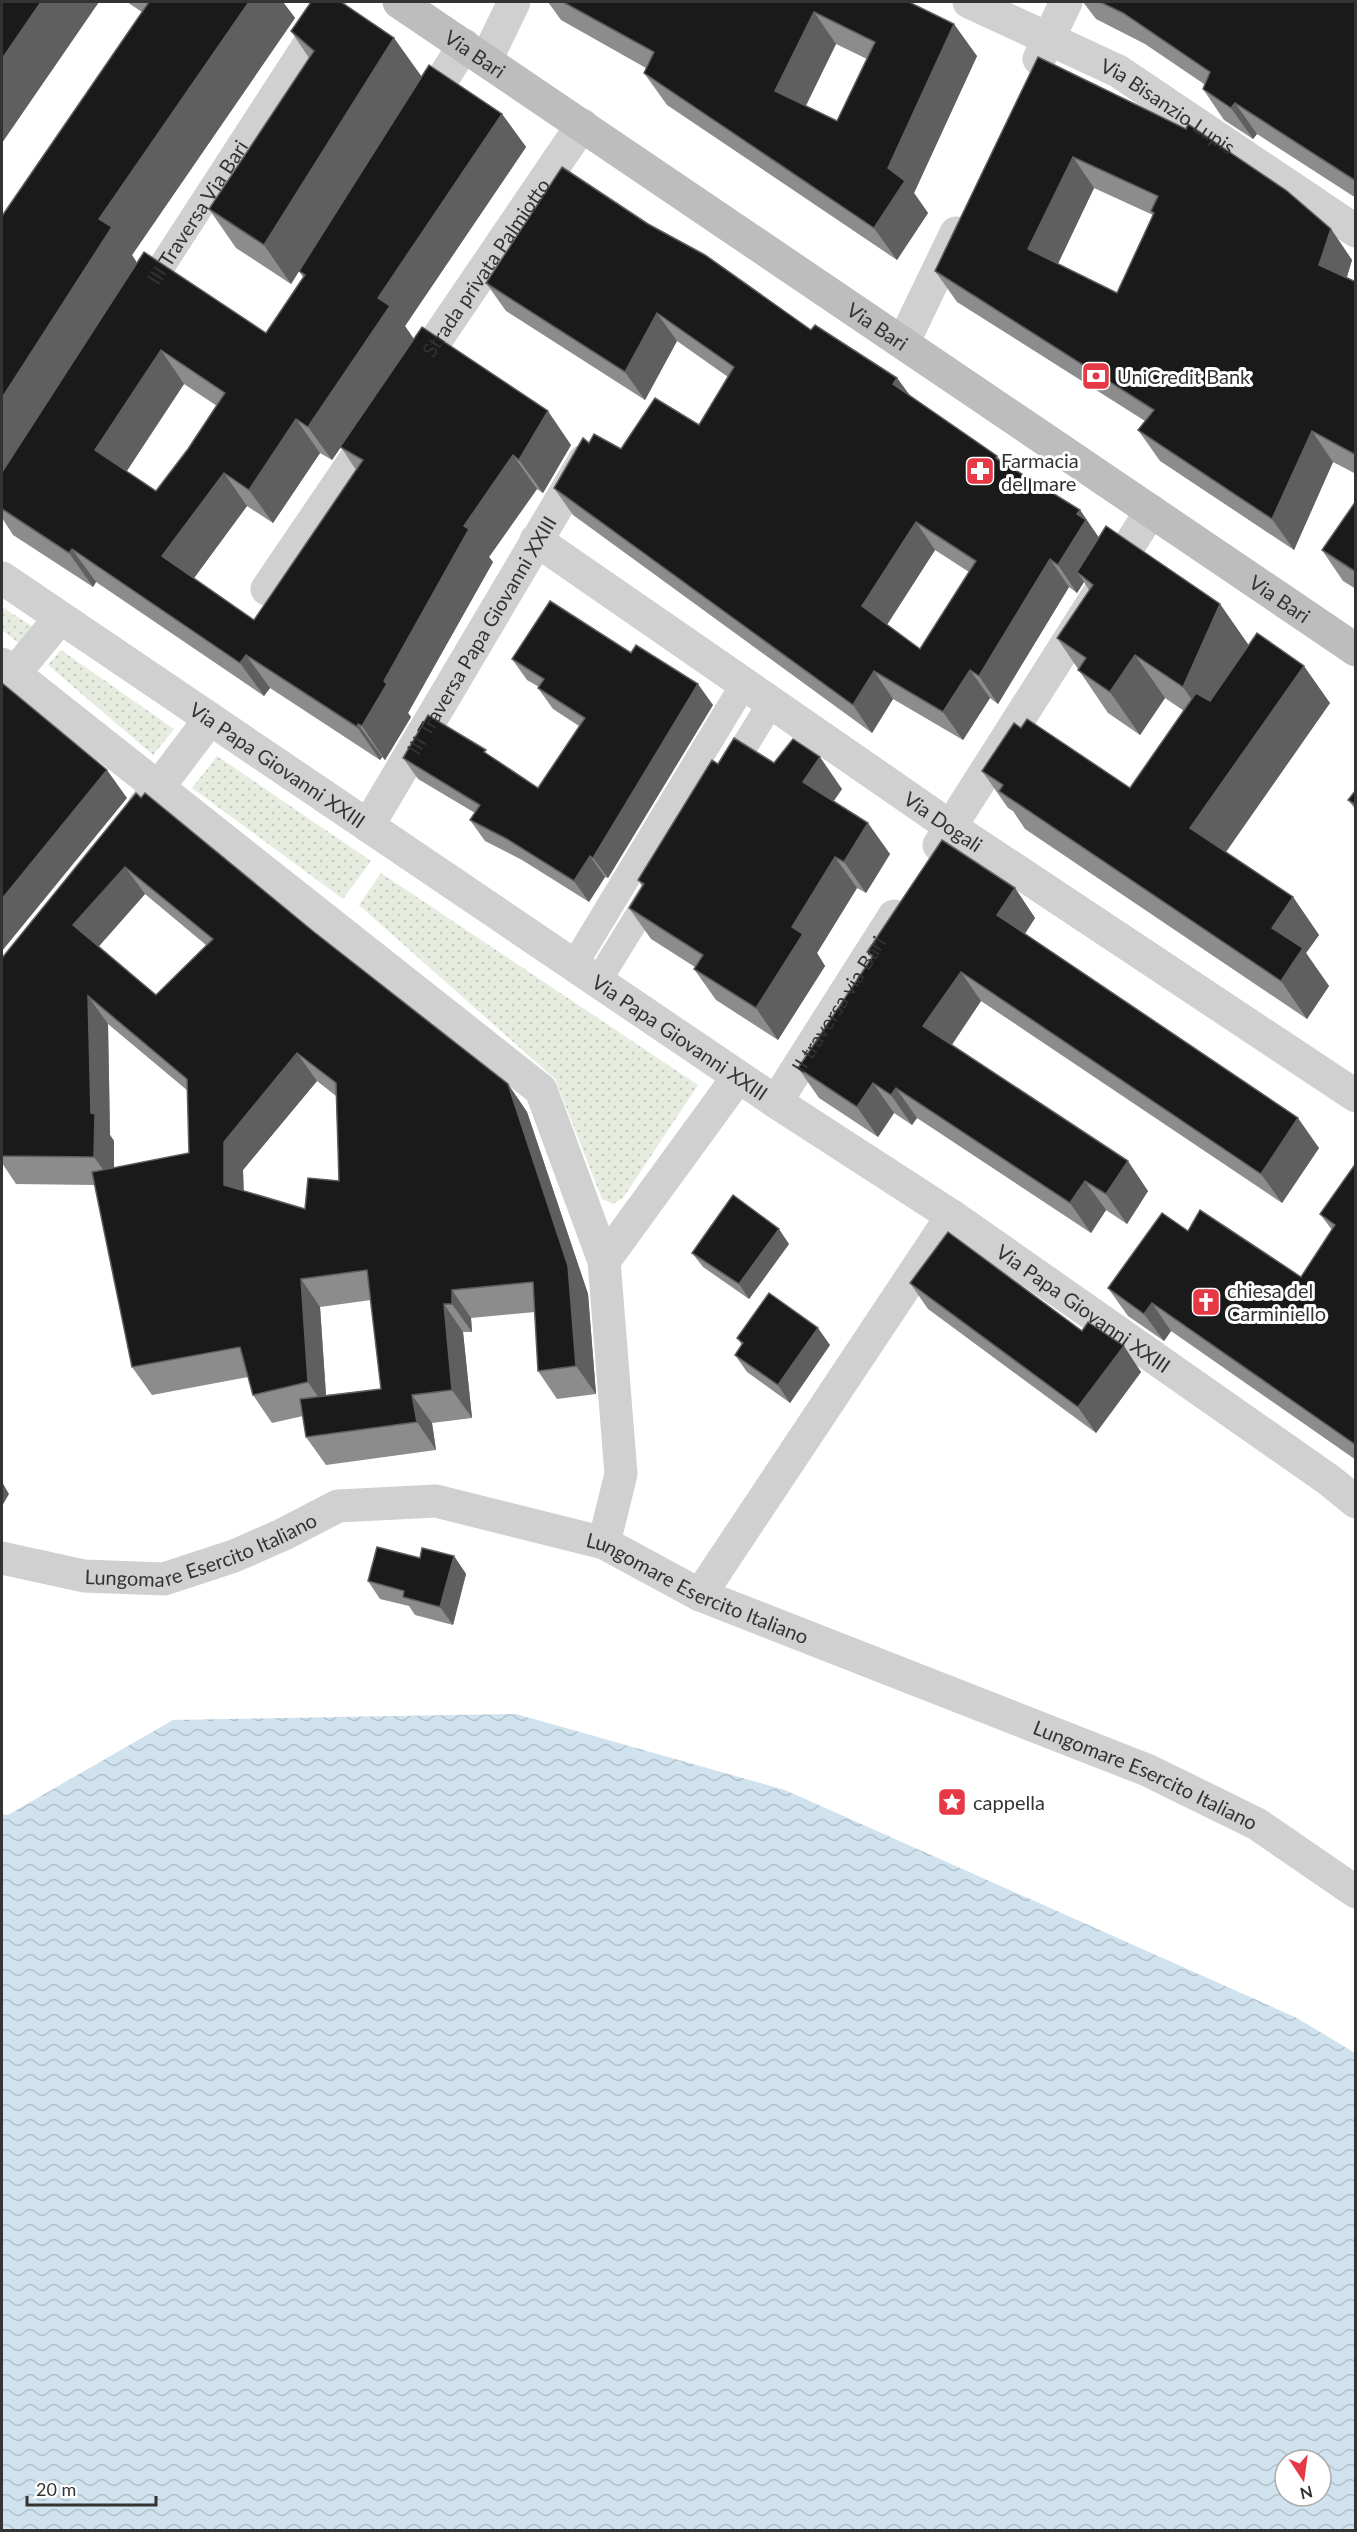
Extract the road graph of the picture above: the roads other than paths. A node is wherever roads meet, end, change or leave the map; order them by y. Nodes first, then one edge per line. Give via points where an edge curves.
1 (333, 2) edge
2 (399, 2) edge
3 (514, 2) edge
4 (969, 2) edge
5 (1066, 2) edge
6 (1049, 39) junction
7 (475, 53) junction
8 (1029, 81) edge
9 (582, 125) junction
10 (407, 136) edge
11 (968, 207) edge
12 (1356, 231) edge
13 (132, 312) edge
14 (903, 343) junction
15 (593, 445) edge
16 (1151, 511) junction
17 (536, 540) junction
18 (2, 578) edge
19 (267, 589) dead end
20 (60, 618) junction
21 (1356, 650) edge
22 (8, 669) edge
23 (744, 684) junction
24 (771, 703) junction
25 (210, 719) junction
26 (158, 789) junction
27 (715, 792) edge
28 (128, 826) edge
29 (368, 826) junction
30 (951, 826) junction
31 (672, 862) edge
32 (926, 866) edge
33 (907, 896) edge
34 (586, 973) junction
35 (738, 1077) junction
36 (1356, 1096) edge
37 (776, 1102) junction
38 (952, 1216) junction
39 (604, 1261) junction
40 (1356, 1502) edge
41 (604, 1543) junction
42 (2, 1557) edge
43 (700, 1595) junction
44 (1356, 1892) edge

1 - 13 street, III Traversa Via Bari
2 - 7 main road, Via Bari
3 - 7 street
4 - 6 street, Via Bisanzio Lupis
5 - 6 street
6 - 8 street
6 - 12 street, Via Bisanzio Lupis via 1118,70
7 - 9 main road, Via Bari
7 - 10 street
9 - 14 main road, Via Bari
9 - 19 street, Strada privata Palmiotto
11 - 14 street
14 - 16 main road, Via Bari
15 - 17 street, III Traversa Papa Giovanni XXIII
16 - 21 main road, Via Bari
16 - 30 street
17 - 23 street, Via Dogali
17 - 29 street, III Traversa Papa Giovanni XXIII
18 - 20 street, Via Papa Giovanni XXIII
20 - 22 street
20 - 25 street, Via Papa Giovanni XXIII
22 - 26 street
23 - 24 street, Via Dogali
23 - 34 street
24 - 27 street
24 - 30 street, Via Dogali
25 - 26 street
25 - 29 street, Via Papa Giovanni XXIII
26 - 28 street
26 - 39 street via 542,1090
29 - 34 street, Via Papa Giovanni XXIII
30 - 32 street
30 - 36 street, Via Dogali
31 - 34 street
33 - 37 street, II traversa via Bari
34 - 35 street, Via Papa Giovanni XXIII
35 - 37 street, Via Papa Giovanni XXIII
35 - 39 street
37 - 38 street, Via Papa Giovanni XXIII
38 - 40 street, Via Papa Giovanni XXIII
38 - 43 street
39 - 41 street via 621,1474
41 - 42 street, Lungomare Esercito Italiano via 436,1501 338,1506 234,1556 164,1579 84,1576
41 - 43 street, Lungomare Esercito Italiano
43 - 44 street, Lungomare Esercito Italiano via 1148,1770 1257,1824

